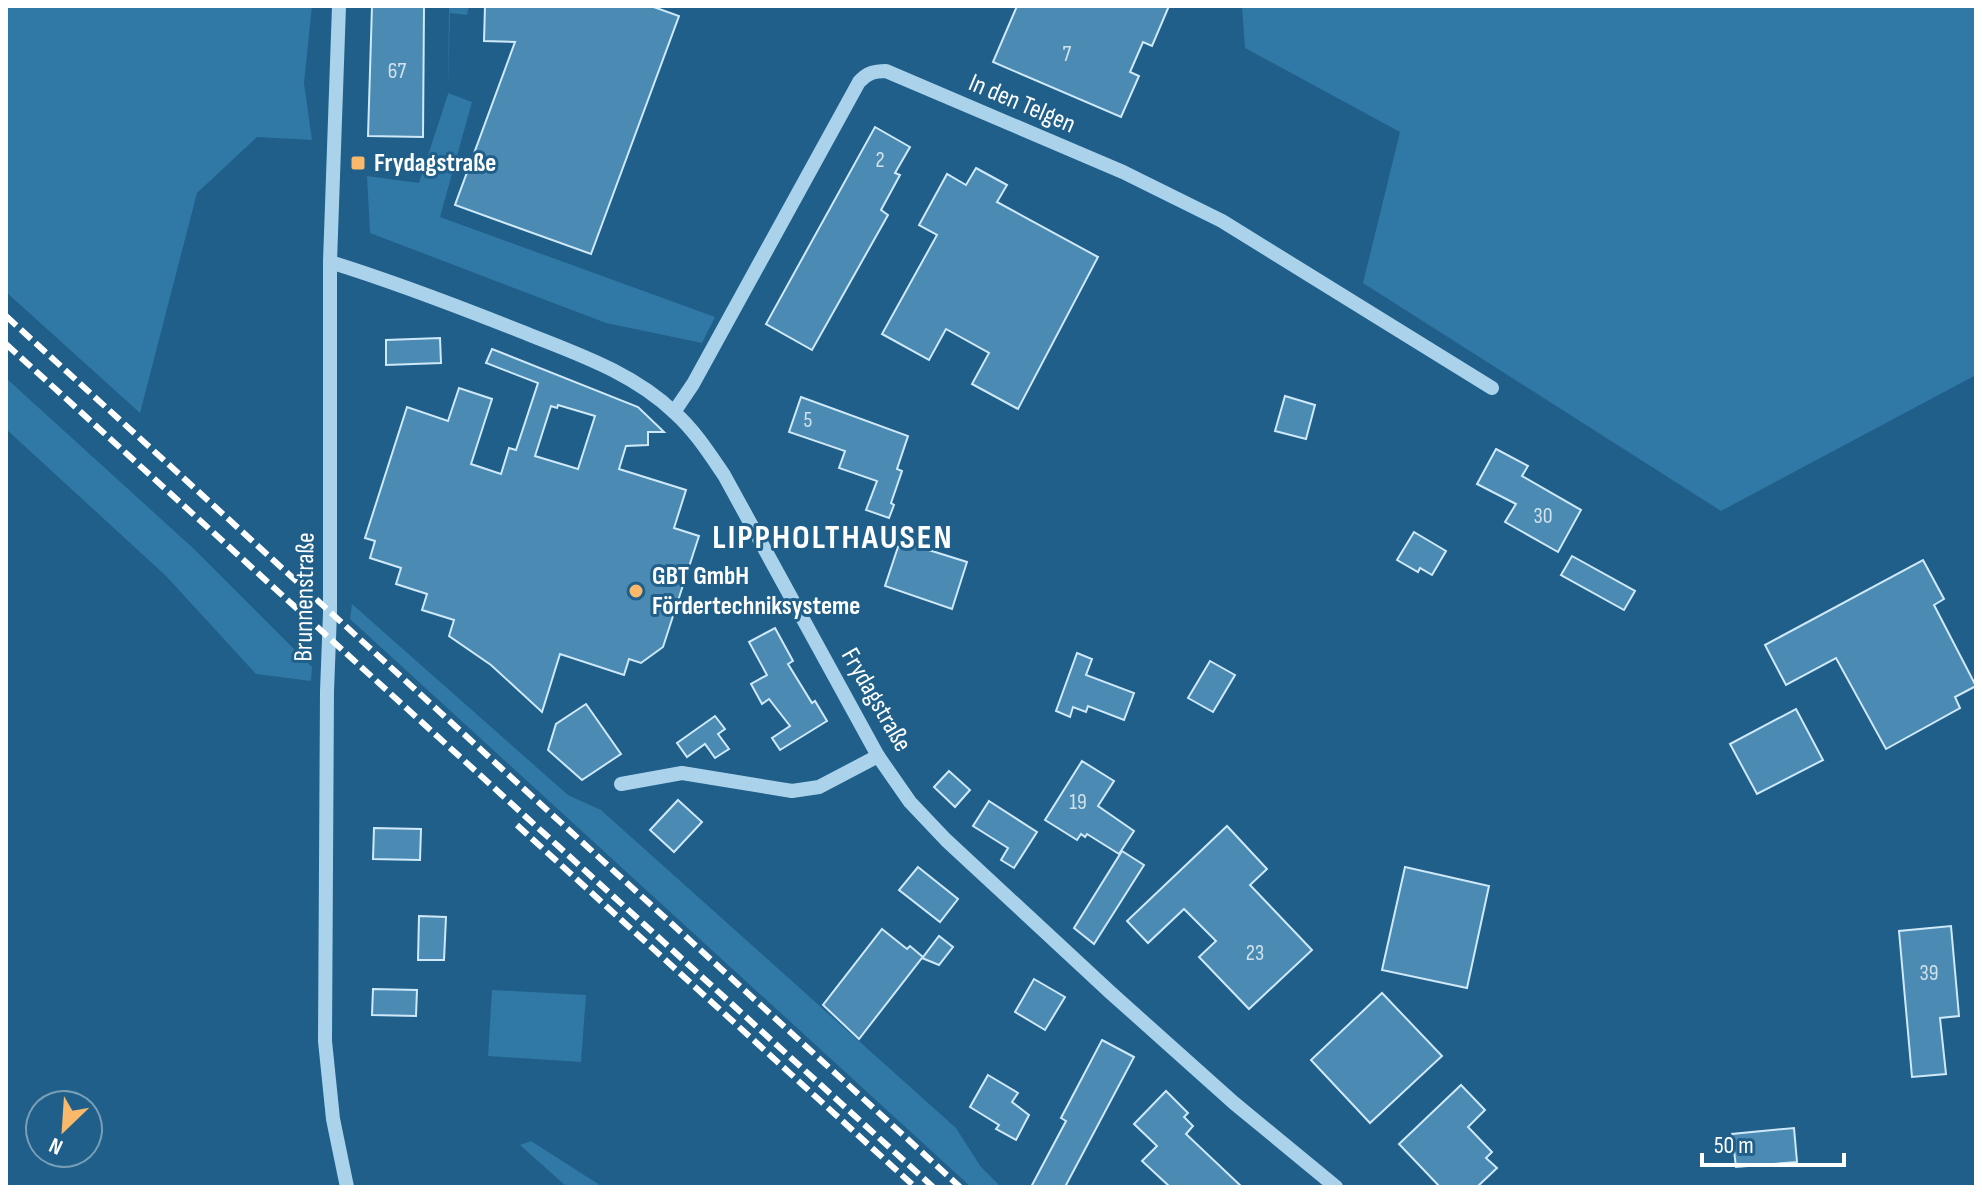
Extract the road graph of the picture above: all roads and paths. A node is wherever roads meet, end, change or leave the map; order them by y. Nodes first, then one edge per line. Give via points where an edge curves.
1 (339, 6) edge
2 (330, 262) junction
3 (1492, 388) dead end
4 (674, 412) junction
5 (878, 756) junction
6 (621, 784) dead end
7 (347, 1187) edge
8 (1336, 1187) edge

1 - 2 street, Brunnenstraße
2 - 4 street, Frydagstraße via 407,286 608,366
2 - 7 street, Brunnenstraße via 325,1041
3 - 4 street, In den Telgen via 1222,221 1123,172 876,71 859,82
4 - 5 street, Frydagstraße via 724,475
5 - 6 street via 819,787 792,791 682,773
5 - 8 street, Frydagstraße via 910,802 946,840 1234,1103

